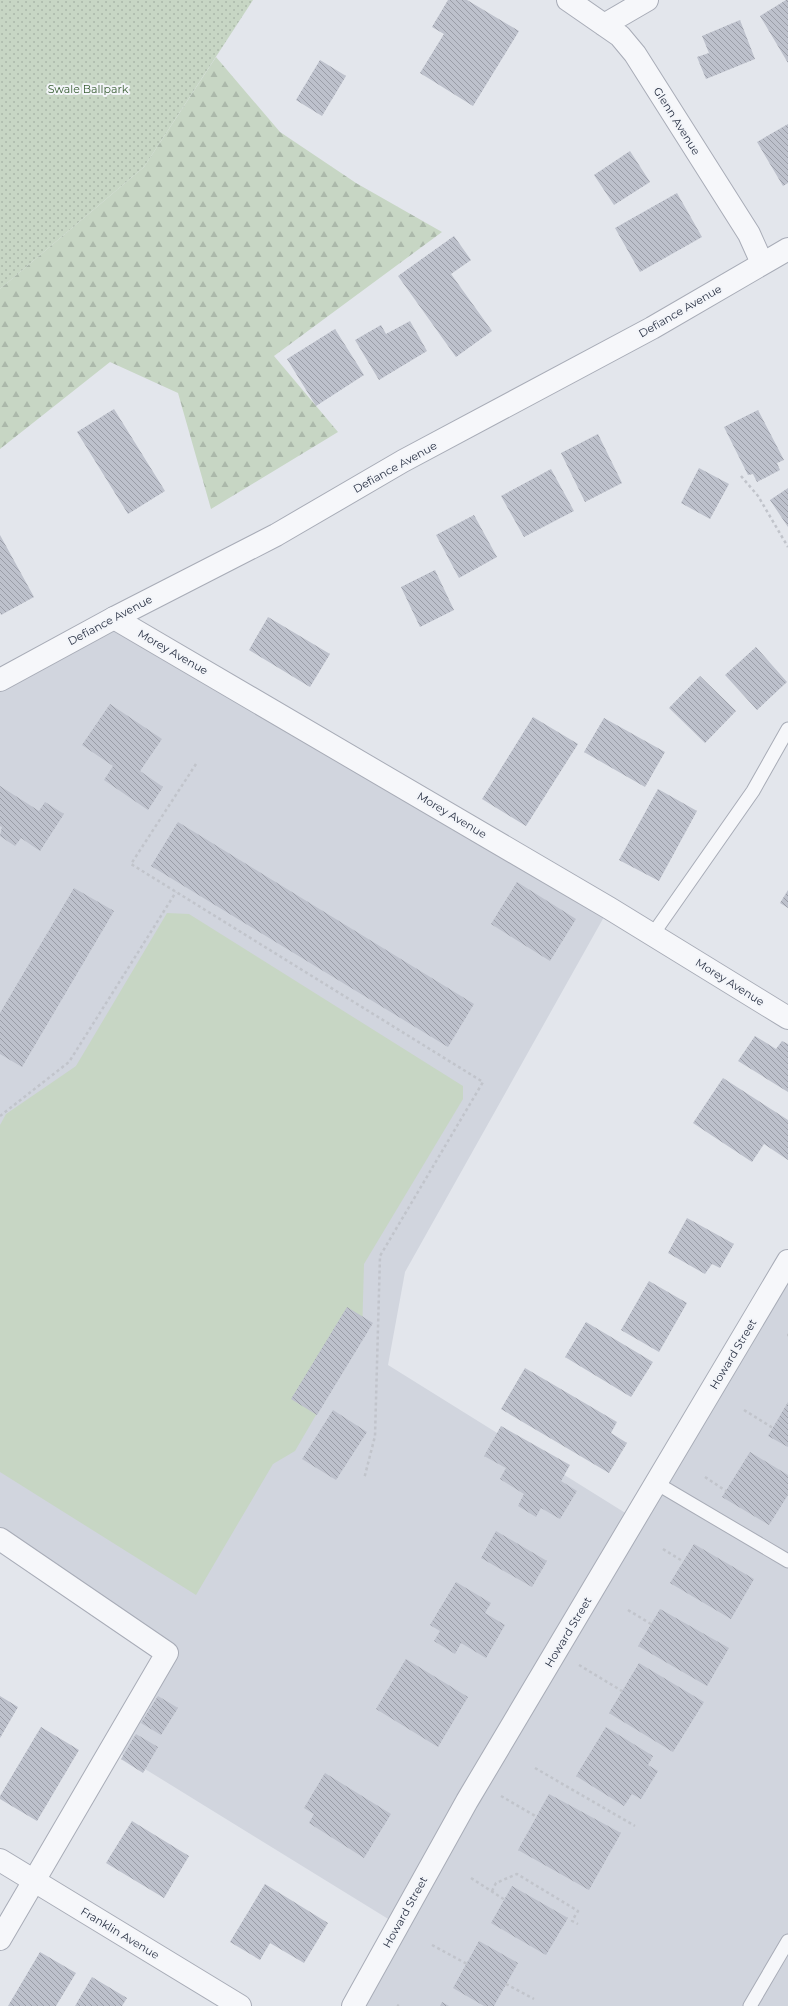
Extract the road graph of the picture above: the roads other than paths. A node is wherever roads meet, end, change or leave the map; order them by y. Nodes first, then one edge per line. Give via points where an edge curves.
1 (568, 0) edge
2 (647, 0) edge
3 (604, 25) junction
4 (787, 252) edge
5 (762, 263) junction
6 (114, 618) junction
7 (0, 680) edge
8 (788, 729) edge
9 (653, 934) junction
10 (788, 1018) edge
11 (788, 1261) edge
12 (656, 1483) junction
13 (0, 1539) edge
14 (788, 1561) edge
15 (0, 1860) edge
16 (35, 1881) junction
17 (0, 1939) edge
18 (788, 1941) edge
19 (240, 2006) edge
20 (353, 2006) edge
21 (750, 2006) edge

1 - 3 street, Glenn Avenue
2 - 3 street
3 - 5 street, Glenn Avenue via 620,36 635,54 749,234
4 - 5 street, Defiance Avenue
5 - 6 street, Defiance Avenue via 652,328 403,461 276,535
6 - 7 street, Defiance Avenue
6 - 9 street, Morey Avenue
8 - 9 lane via 753,792
9 - 10 street, Morey Avenue
11 - 12 street, Howard Street
12 - 14 lane
12 - 20 street, Howard Street via 479,1782
13 - 16 street via 167,1653
15 - 16 street, Franklin Avenue
16 - 17 street
16 - 19 street, Franklin Avenue
18 - 21 lane

